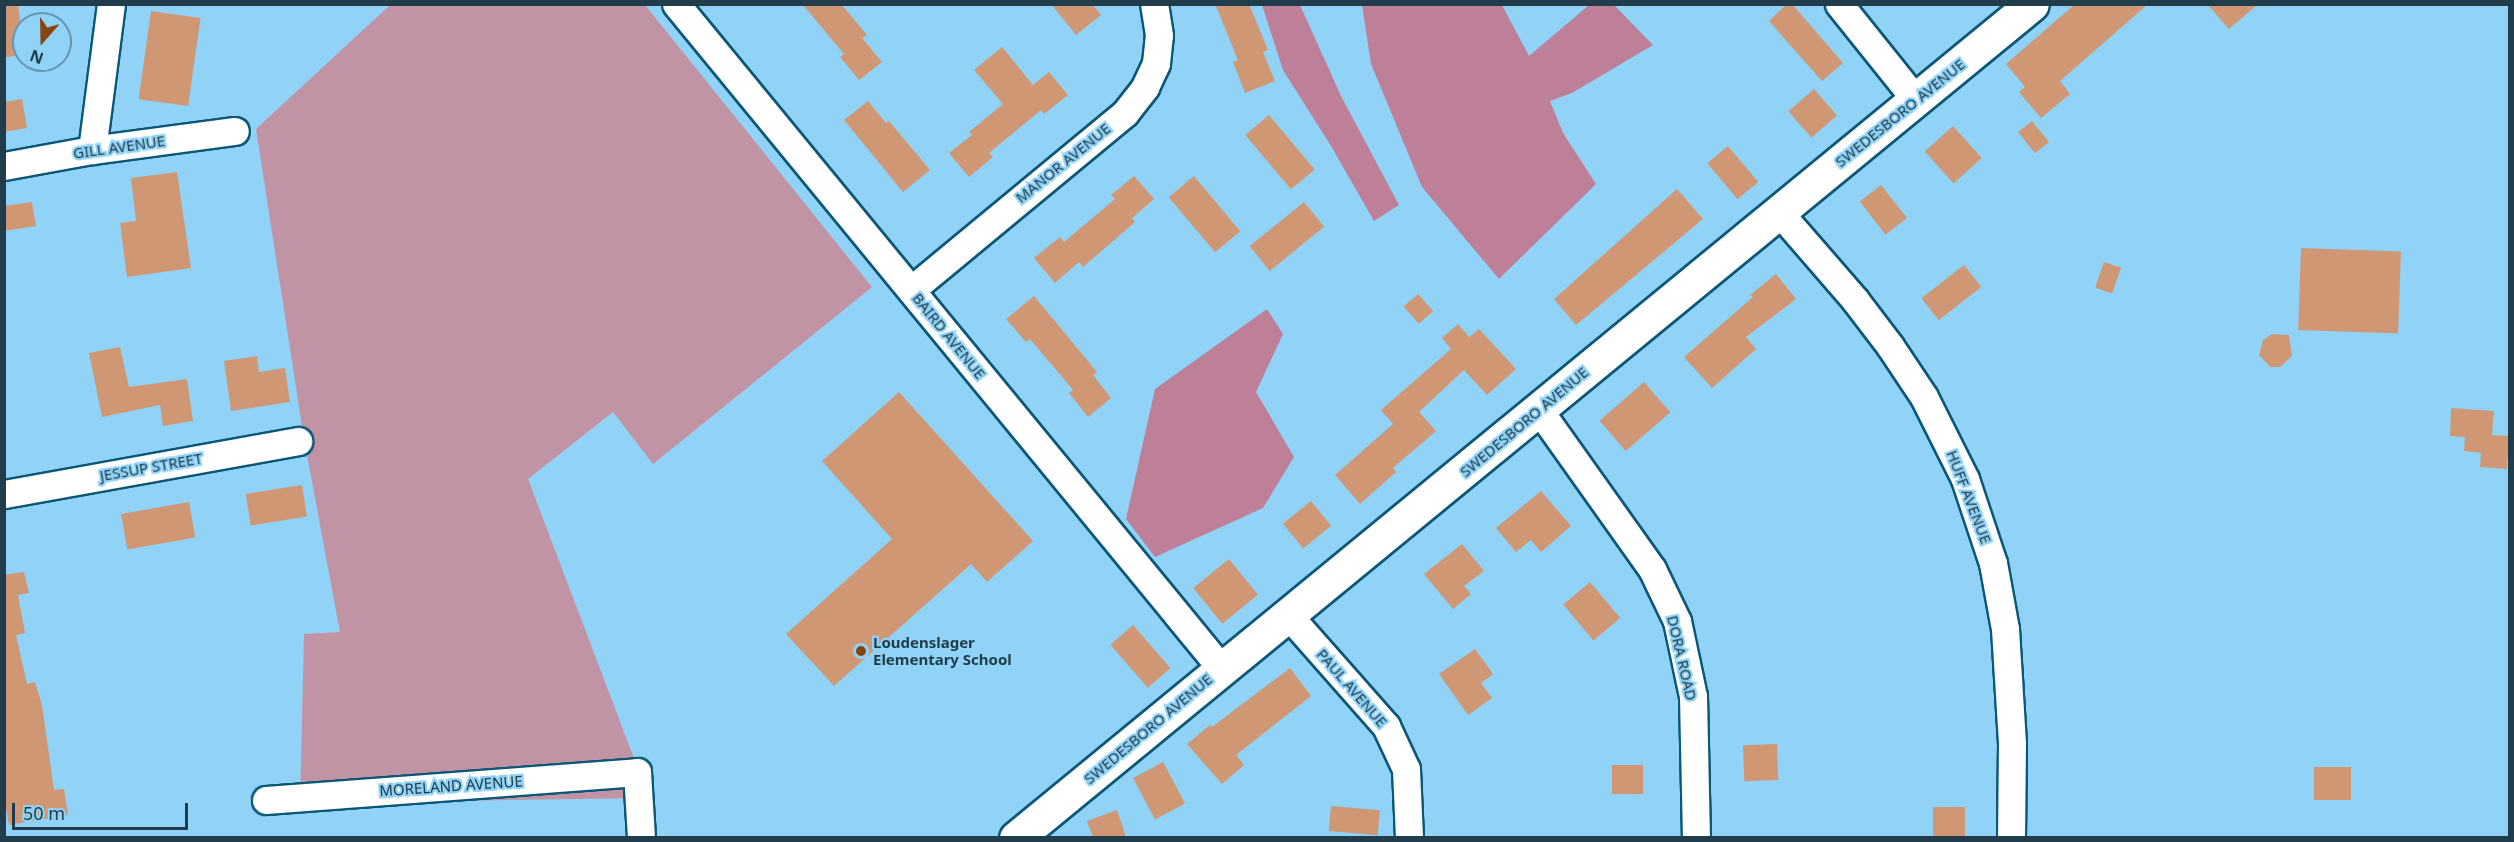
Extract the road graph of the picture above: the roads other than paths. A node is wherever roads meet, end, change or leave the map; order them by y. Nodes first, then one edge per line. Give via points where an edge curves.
1 (111, 4) edge
2 (676, 4) edge
3 (1154, 4) edge
4 (1839, 4) edge
5 (2032, 4) edge
6 (1916, 100) junction
7 (235, 130) dead end
8 (92, 150) junction
9 (4, 166) edge
10 (1778, 211) junction
11 (911, 290) junction
12 (1539, 410) junction
13 (298, 441) dead end
14 (4, 494) edge
15 (1289, 616) junction
16 (1221, 668) junction
17 (266, 800) dead end
18 (642, 837) edge
19 (1016, 837) edge
20 (1409, 837) edge
21 (1696, 837) edge
22 (2010, 837) edge

1 - 8 street
2 - 11 street, BAIRD AVENUE
3 - 11 street, MANOR AVENUE via 1159,35 1156,63 1145,87 1125,113
4 - 6 street
5 - 6 street, SWEDESBORO AVENUE
6 - 10 street, SWEDESBORO AVENUE
7 - 8 street, GILL AVENUE
8 - 9 street, GILL AVENUE
10 - 12 street, SWEDESBORO AVENUE
10 - 22 street, HUFF AVENUE via 1855,300 1906,369 1941,426 1968,489 1993,563 2005,629 2012,743
11 - 16 street, BAIRD AVENUE
12 - 15 street, SWEDESBORO AVENUE
12 - 21 street, DORA ROAD via 1652,569 1677,621 1693,696
13 - 14 street, JESSUP STREET
15 - 16 street, SWEDESBORO AVENUE
15 - 20 street, PAUL AVENUE via 1386,726 1406,769
16 - 19 street, SWEDESBORO AVENUE
17 - 18 street, MORELAND AVENUE via 637,772

